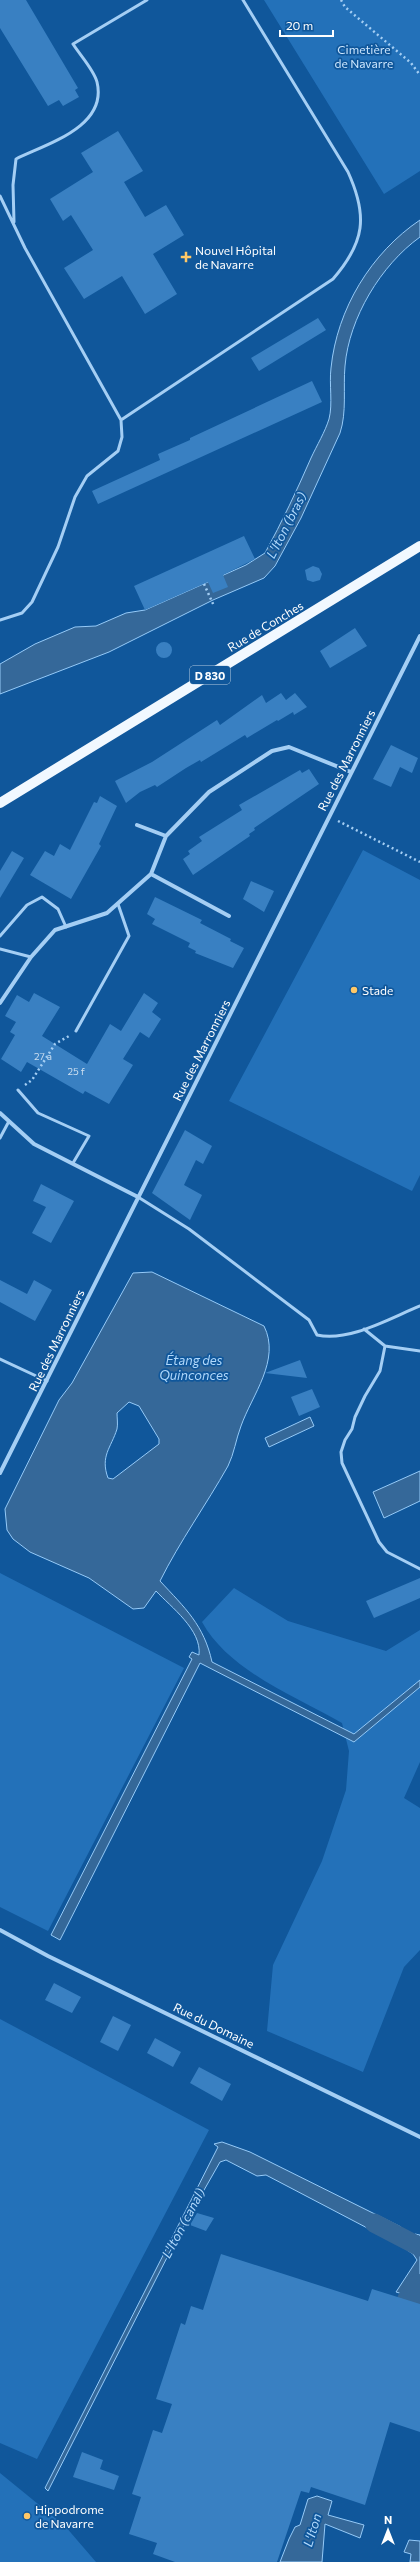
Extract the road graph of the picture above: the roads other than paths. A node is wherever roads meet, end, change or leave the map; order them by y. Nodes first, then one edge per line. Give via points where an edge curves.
1 (147, 0) edge
2 (243, 0) edge
3 (0, 196) edge
4 (14, 224) junction
5 (121, 420) junction
6 (420, 546) edge
7 (0, 620) edge
8 (420, 636) edge
9 (351, 772) junction
10 (0, 803) edge
11 (137, 825) dead end
12 (166, 836) junction
13 (150, 874) junction
14 (118, 904) junction
15 (229, 916) dead end
16 (66, 927) junction
17 (0, 936) edge
18 (0, 949) edge
19 (31, 957) junction
20 (0, 1003) edge
21 (76, 1031) road end
22 (18, 1090) road end
23 (0, 1113) edge
24 (8, 1123) junction
25 (0, 1138) edge
26 (73, 1163) junction
27 (138, 1197) junction
28 (420, 1306) edge
29 (364, 1328) junction
30 (385, 1346) junction
31 (420, 1351) edge
32 (0, 1359) edge
33 (47, 1381) junction
34 (0, 1473) edge
35 (420, 1569) edge
36 (0, 1930) edge
37 (420, 2137) edge

1 - 4 lane via 73,44 97,82 98,93 93,114 83,125 16,159 13,185
2 - 5 lane via 348,172 359,196 362,219 358,243 348,262 333,279
3 - 4 lane
4 - 5 lane
5 - 7 lane via 122,437 118,451 87,476 75,496 58,547 32,602 22,613
6 - 10 main road, Rue de Conches / D 830
8 - 9 street, Rue des Marronniers
9 - 12 street via 289,747 272,751 209,792
9 - 27 street, Rue des Marronniers
11 - 12 street
12 - 13 street
13 - 14 street
13 - 15 street
14 - 16 street via 107,913
14 - 21 lane via 129,936
16 - 17 lane via 58,909 42,897 27,905
16 - 19 street via 55,930
18 - 19 lane
19 - 20 street
22 - 26 lane via 38,1113 88,1136
23 - 24 street
24 - 25 lane
24 - 26 street via 34,1144
26 - 27 street
27 - 29 lane via 189,1229 309,1320 317,1335 331,1338
27 - 33 street, Rue des Marronniers
28 - 29 lane
29 - 30 lane
30 - 31 lane
30 - 35 lane via 380,1371 365,1396 345,1440 341,1452 342,1463 379,1542 387,1552
32 - 33 lane
33 - 34 street, Rue des Marronniers
36 - 37 street, Rue du Domaine via 48,1956

